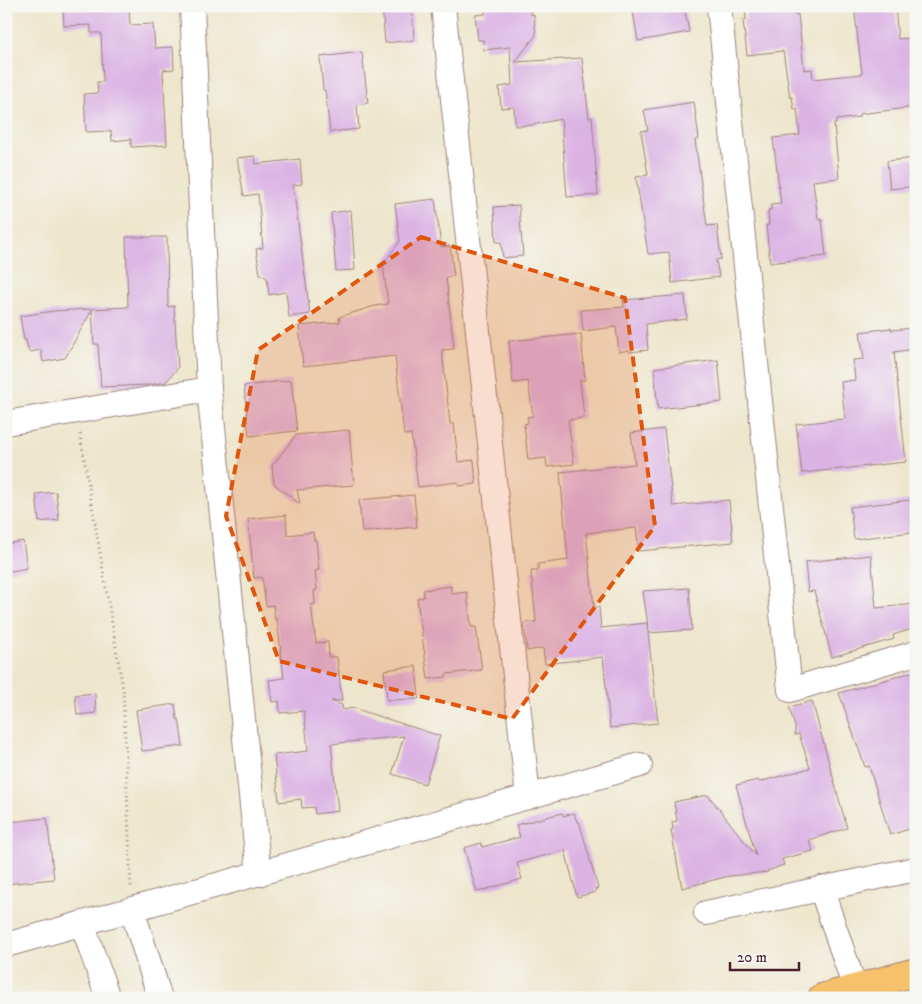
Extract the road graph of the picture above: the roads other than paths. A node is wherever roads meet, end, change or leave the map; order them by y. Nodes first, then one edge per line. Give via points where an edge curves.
1 (192, 6) edge
2 (443, 6) edge
3 (719, 6) edge
4 (209, 389) junction
5 (6, 423) edge
6 (916, 653) edge
7 (640, 765) dead end
8 (528, 797) junction
9 (916, 869) edge
10 (259, 874) junction
11 (821, 888) junction
12 (132, 909) junction
13 (706, 913) dead end
14 (82, 924) junction
15 (6, 945) edge
16 (907, 975) edge
17 (855, 988) junction
18 (108, 998) edge
19 (160, 998) edge
20 (822, 998) edge
21 (882, 998) edge

1 - 4 street
2 - 8 street
3 - 6 street via 790,690
4 - 5 street
4 - 10 street
7 - 8 street
8 - 10 street
9 - 11 street
10 - 12 street
11 - 13 street
11 - 17 street
12 - 14 street
12 - 19 street
14 - 15 street
14 - 18 street
16 - 17 main road
16 - 21 main road
17 - 20 main road

